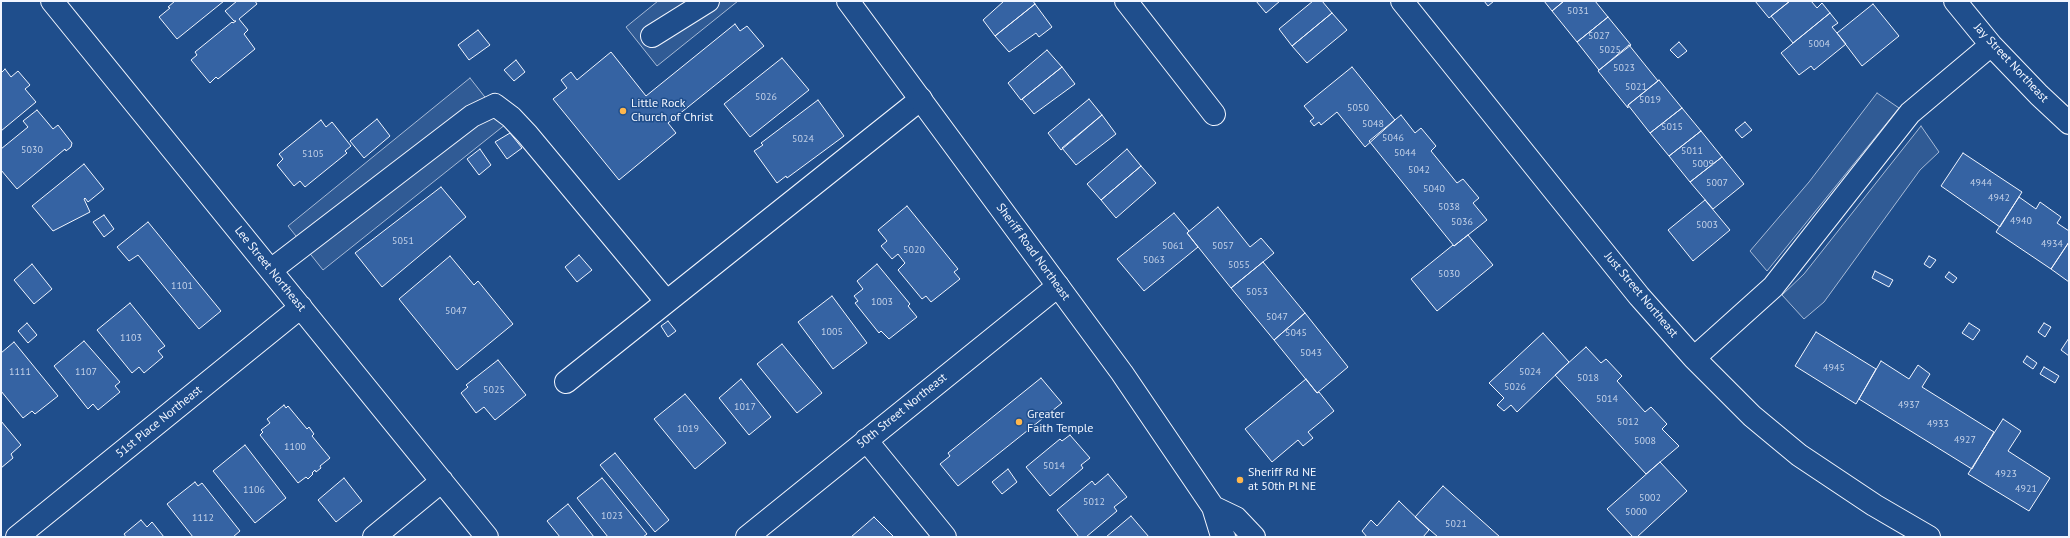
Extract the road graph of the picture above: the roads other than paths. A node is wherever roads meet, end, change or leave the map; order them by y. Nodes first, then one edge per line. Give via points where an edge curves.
1 (52, 1) edge
2 (708, 1) edge
3 (848, 1) edge
4 (1126, 1) edge
5 (1402, 1) edge
6 (1955, 1) edge
7 (652, 36) dead end
8 (1991, 45) junction
9 (921, 99) junction
10 (1214, 114) dead end
11 (2069, 123) edge
12 (271, 270) junction
13 (1058, 286) junction
14 (666, 301) junction
15 (301, 307) junction
16 (1694, 358) junction
17 (566, 382) dead end
18 (866, 440) junction
19 (442, 482) junction
20 (1213, 507) junction
21 (760, 533) edge
22 (17, 537) edge
23 (374, 537) edge
24 (487, 537) edge
25 (945, 537) edge
26 (1224, 537) edge
27 (1254, 537) edge
28 (1929, 537) edge

1 - 12 street, Lee Street Northeast
2 - 7 street
3 - 9 street, Sheriff Road Northeast
4 - 10 street
5 - 16 street, Just Street Northeast via 1639,296
6 - 8 street, Jay Street Northeast
8 - 11 street, Jay Street Northeast
8 - 16 street via 1910,113 1773,287
9 - 13 street, Sheriff Road Northeast
9 - 14 street
12 - 14 street via 472,116 495,105 527,134
12 - 15 street, Lee Street Northeast
13 - 18 street, 50th Street Northeast
13 - 20 street, Sheriff Road Northeast via 1122,373
14 - 17 street
15 - 19 street, Lee Street Northeast
15 - 22 street, 51st Place Northeast
16 - 28 street, Just Street Northeast via 1752,416 1799,455 1874,505
18 - 21 street, 50th Street Northeast
18 - 25 street
19 - 23 street
19 - 24 street, Lee Street Northeast
20 - 26 street, Sheriff Road Northeast
20 - 27 street via 1236,518

